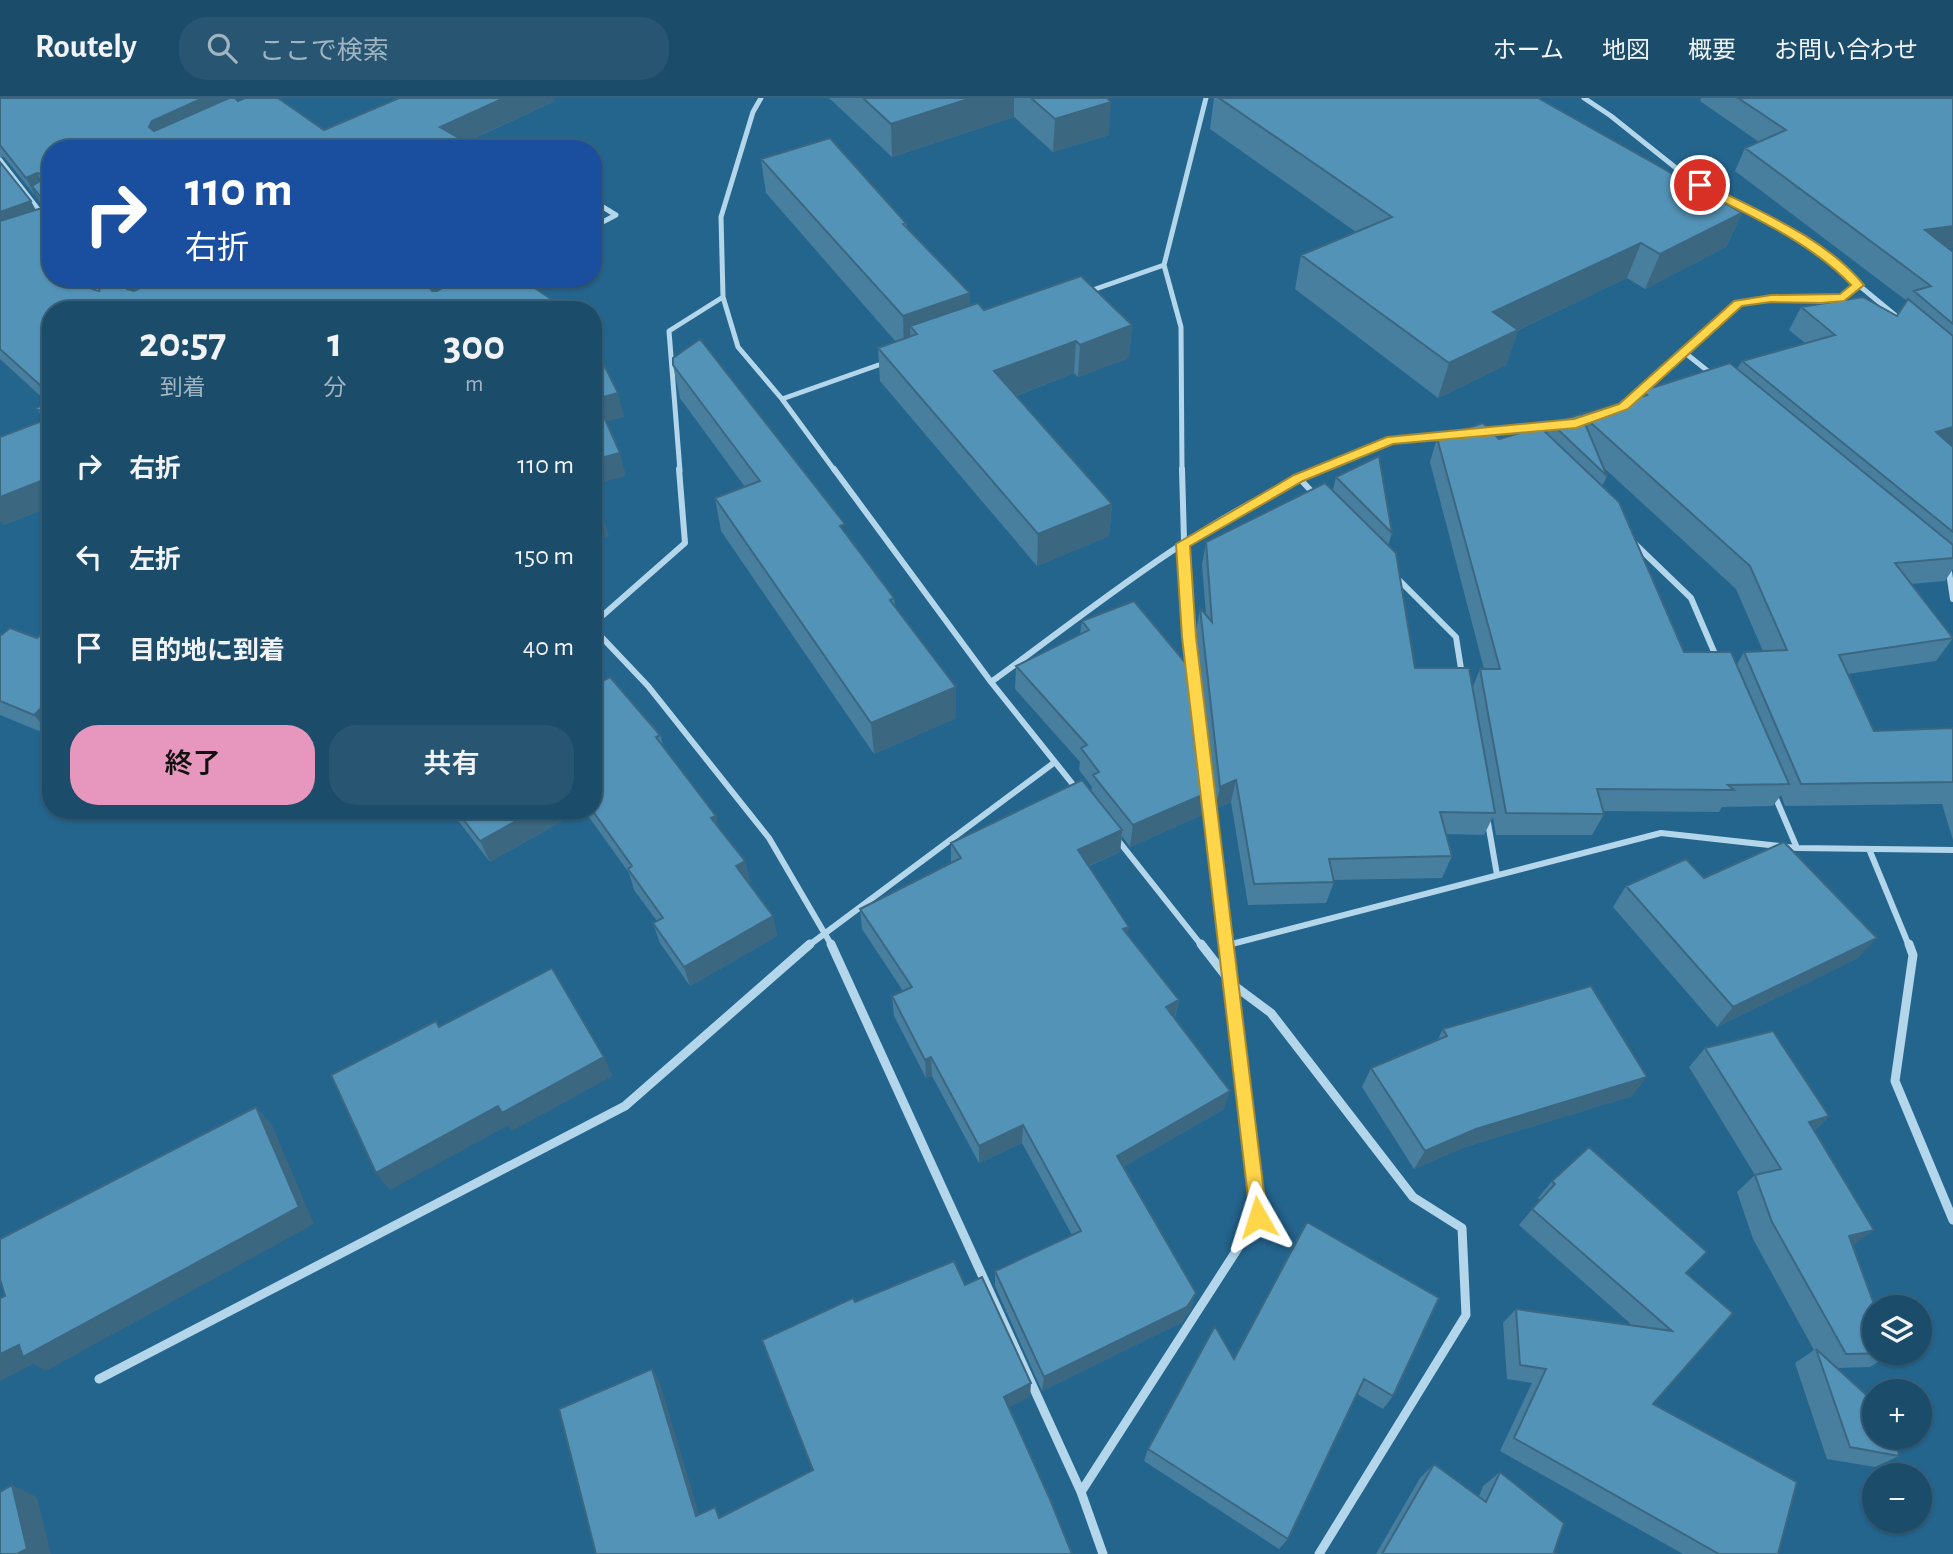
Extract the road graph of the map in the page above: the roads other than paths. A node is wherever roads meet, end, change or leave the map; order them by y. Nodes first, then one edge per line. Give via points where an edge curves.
1 (761, 98) edge
2 (1206, 98) edge
3 (1584, 98) edge
4 (0, 160) edge
5 (42, 205) edge
6 (602, 206) edge
7 (38, 207) junction
8 (42, 213) edge
9 (602, 223) edge
10 (1164, 265) junction
11 (1858, 285) junction
12 (1085, 293) edge
13 (723, 297) junction
14 (1900, 320) edge
15 (1684, 352) junction
16 (901, 358) edge
17 (1716, 378) edge
18 (782, 399) junction
19 (1623, 407) edge
20 (1564, 425) edge
21 (1516, 429) junction
22 (1473, 432) edge
23 (1459, 434) edge
24 (1526, 438) edge
25 (1298, 478) junction
26 (1318, 498) edge
27 (1623, 532) edge
28 (1183, 544) junction
29 (1938, 564) edge
30 (1387, 568) edge
31 (1953, 599) edge
32 (602, 618) edge
33 (602, 636) edge
34 (1723, 673) edge
35 (991, 682) junction
36 (1465, 690) edge
37 (1195, 692) edge
38 (1055, 762) junction
39 (1206, 786) edge
40 (1771, 786) edge
41 (1088, 804) edge
42 (1486, 809) edge
43 (1114, 836) edge
44 (1797, 848) junction
45 (1869, 849) junction
46 (1953, 850) edge
47 (1497, 875) junction
48 (825, 931) junction
49 (1224, 946) junction
50 (1232, 985) junction
51 (1953, 1220) edge
52 (99, 1379) dead end
53 (1081, 1492) junction
54 (1103, 1554) edge
55 (1319, 1554) edge

1 - 13 street via 721,217
2 - 10 street
3 - 11 street via 1609,112 1684,175 1793,234
4 - 7 street
5 - 7 street
6 - 9 street via 616,215
7 - 8 street
10 - 12 street
10 - 28 street via 1181,327
11 - 14 street
11 - 15 street via 1844,297 1738,303
13 - 18 street via 738,347
13 - 32 street via 669,331 685,543
15 - 17 street
15 - 19 street
16 - 18 street
18 - 35 street
20 - 21 street
21 - 22 street
21 - 24 street
23 - 25 street via 1391,440
25 - 26 street
25 - 28 street
27 - 34 street via 1691,598
28 - 35 street
28 - 37 street
29 - 31 street via 1949,572
30 - 36 street via 1456,637
33 - 48 street via 648,686 769,838
35 - 38 street
38 - 41 street
38 - 48 street
39 - 49 street
40 - 44 street
42 - 47 street
43 - 50 street
44 - 45 street
44 - 47 street via 1661,833
45 - 46 street
45 - 51 street via 1913,955 1895,1081
47 - 49 street
48 - 52 street via 625,1106
48 - 53 street
49 - 50 street
50 - 53 street via 1258,1217
50 - 55 street via 1271,1013 1413,1197 1462,1228 1466,1315
53 - 54 street

